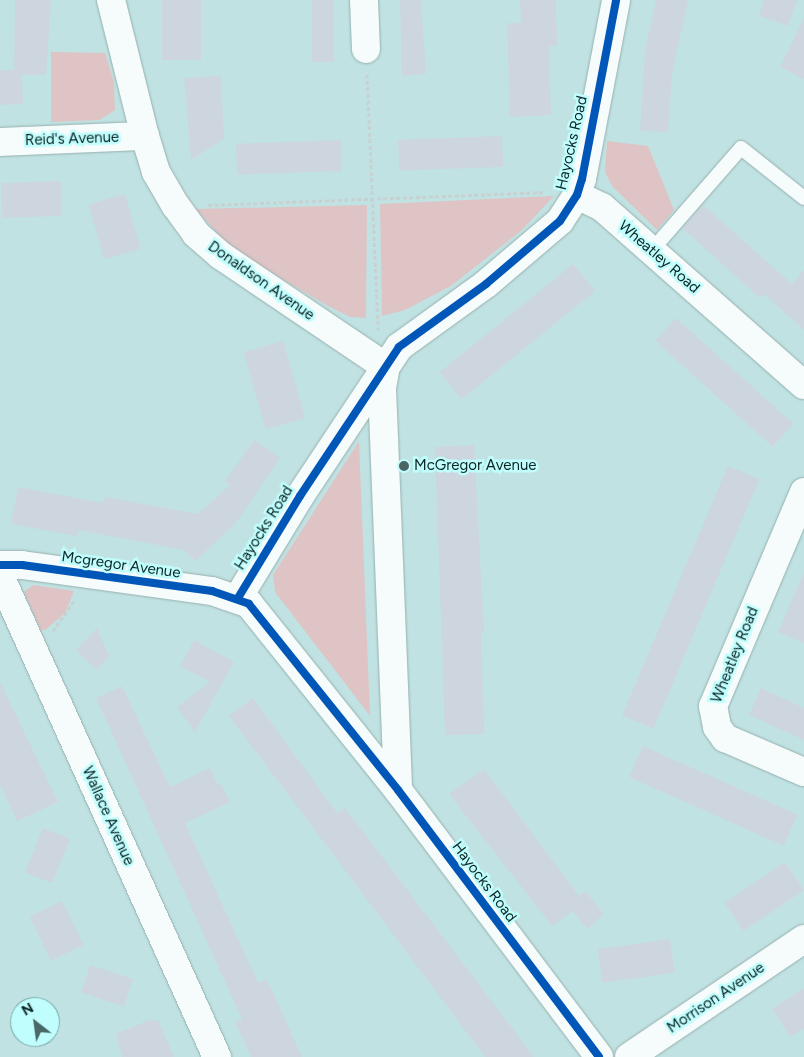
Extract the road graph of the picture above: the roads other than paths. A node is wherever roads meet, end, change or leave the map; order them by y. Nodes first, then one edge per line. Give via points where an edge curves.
1 (111, 0) edge
2 (364, 0) edge
3 (616, 0) edge
4 (366, 49) road end
5 (145, 136) junction
6 (0, 142) edge
7 (577, 195) junction
8 (804, 198) edge
9 (652, 250) junction
10 (386, 367) junction
11 (804, 385) edge
12 (804, 492) edge
13 (0, 565) edge
14 (0, 576) edge
15 (238, 598) junction
16 (804, 772) edge
17 (398, 790) junction
18 (804, 939) edge
19 (217, 1057) edge
20 (599, 1057) edge
21 (629, 1057) edge

1 - 5 street, Donaldson Avenue
2 - 4 street
3 - 7 street, Hayocks Road
5 - 6 street, Reid's Avenue
5 - 10 street, Donaldson Avenue via 156,172 196,234 220,255
7 - 9 street, Wheatley Road via 602,207
7 - 10 street, Hayocks Road via 560,222 538,242 407,340
8 - 9 lane via 741,148
9 - 11 street, Wheatley Road
10 - 15 street, Hayocks Road via 300,496
10 - 17 street, Hayocks Road via 382,388
12 - 16 street, Wheatley Road via 713,706 717,727 725,738
13 - 15 street, Mcgregor Avenue via 81,573
14 - 19 street, Wallace Avenue
15 - 17 street, Hayocks Road via 258,612
17 - 20 street, Hayocks Road
18 - 21 street, Morrison Avenue

